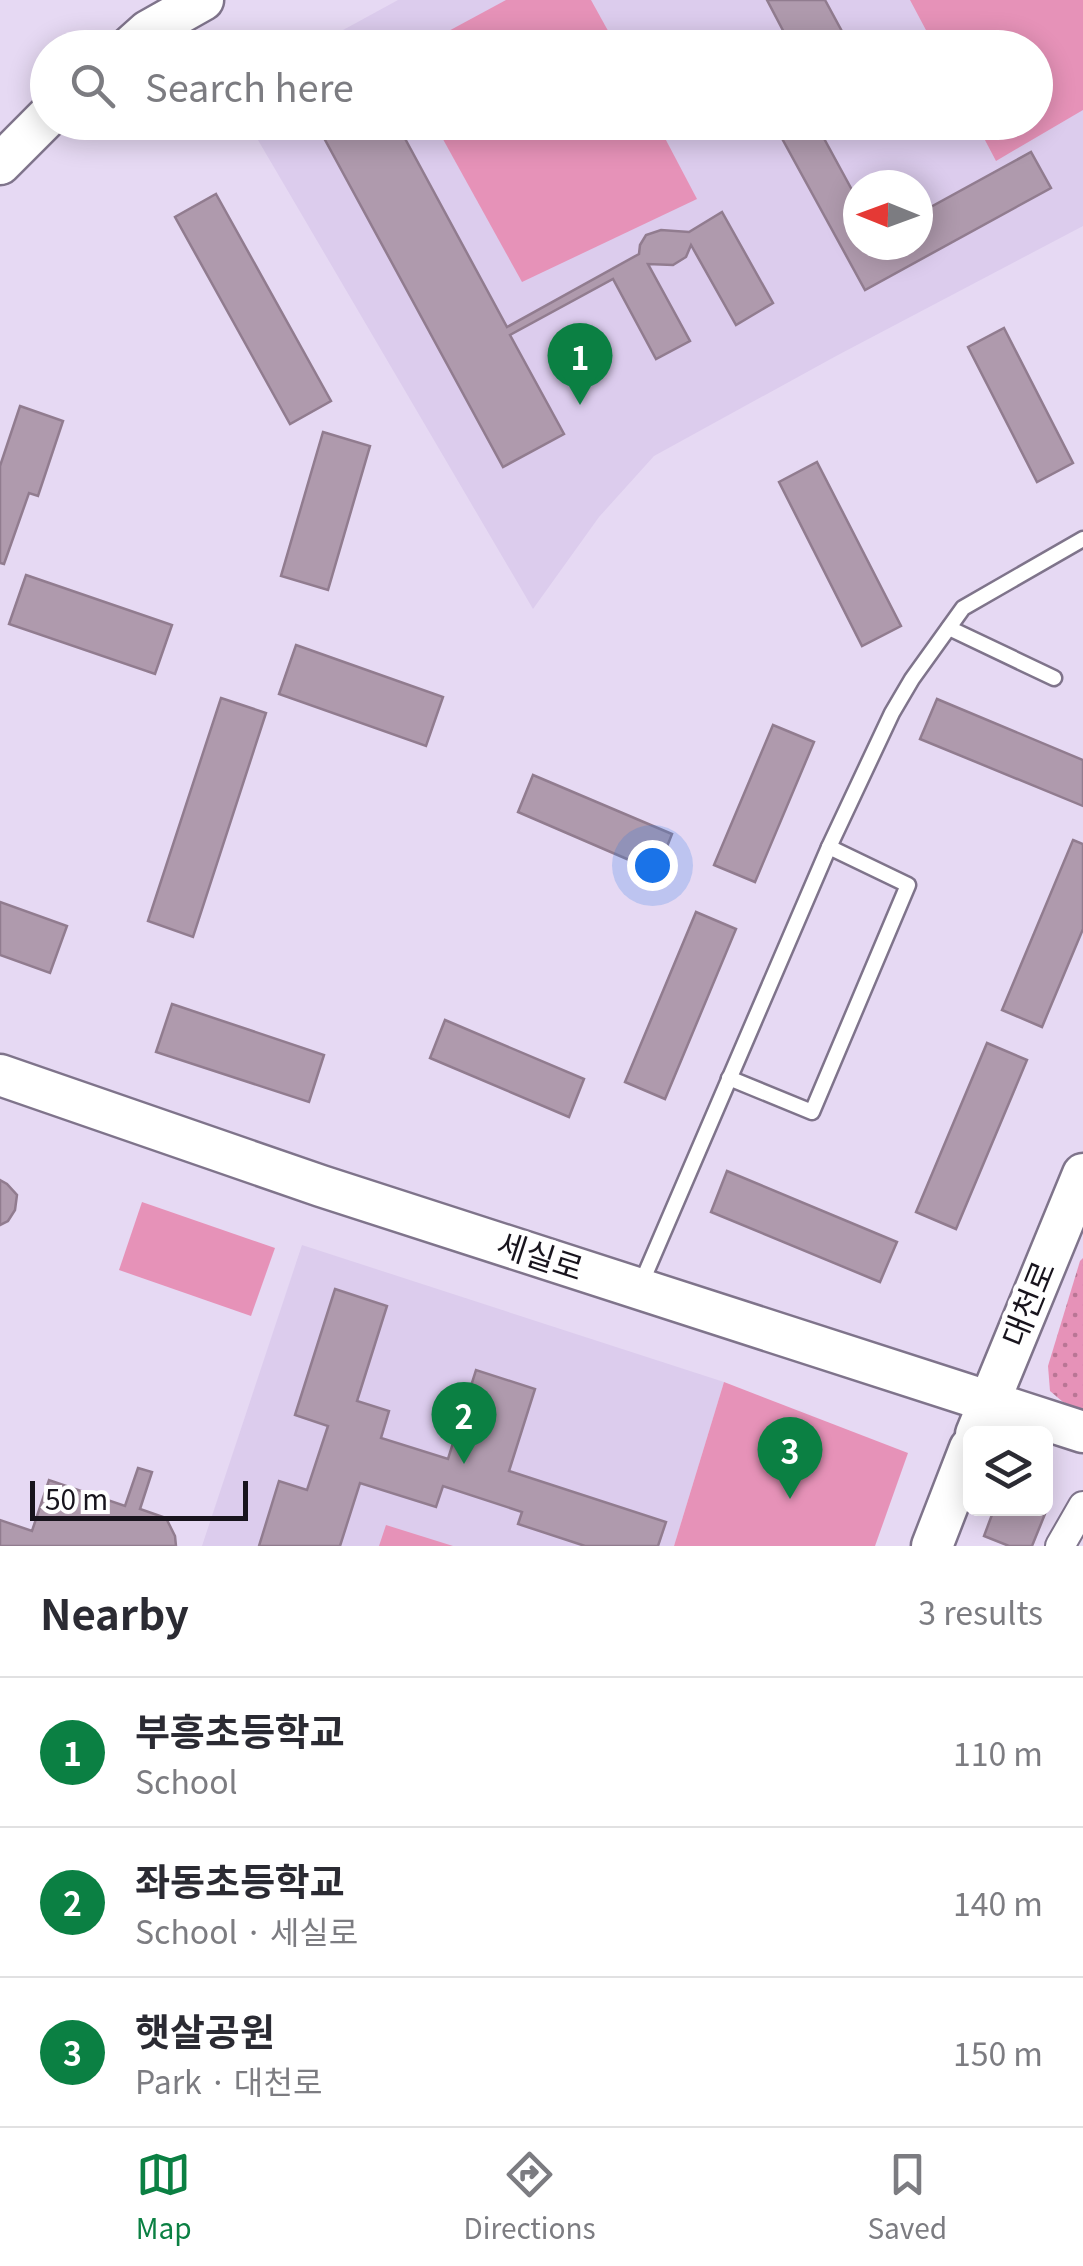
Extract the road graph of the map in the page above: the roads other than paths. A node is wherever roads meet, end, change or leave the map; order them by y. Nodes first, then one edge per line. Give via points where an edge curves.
1 (202, 0) edge
2 (150, 30) edge
3 (30, 134) edge
4 (0, 164) edge
5 (1083, 539) edge
6 (949, 628) junction
7 (1054, 678) dead end
8 (829, 847) junction
9 (0, 1076) edge
10 (729, 1078) junction
11 (1083, 1174) edge
12 (1074, 1217) edge
13 (639, 1290) junction
14 (982, 1418) edge
15 (1083, 1432) edge
16 (963, 1466) edge
17 (1083, 1506) edge
18 (932, 1546) edge
19 (1060, 1546) edge

1 - 2 street
3 - 4 street
5 - 6 lane via 962,608
6 - 7 lane
6 - 8 lane via 892,713
8 - 10 lane
8 - 10 lane via 908,885 812,1112
9 - 13 street, 세실로
10 - 13 lane
11 - 12 street, 대천로
12 - 14 street, 대천로
13 - 14 street, 세실로
14 - 15 street, 세실로
16 - 18 street
17 - 19 street

